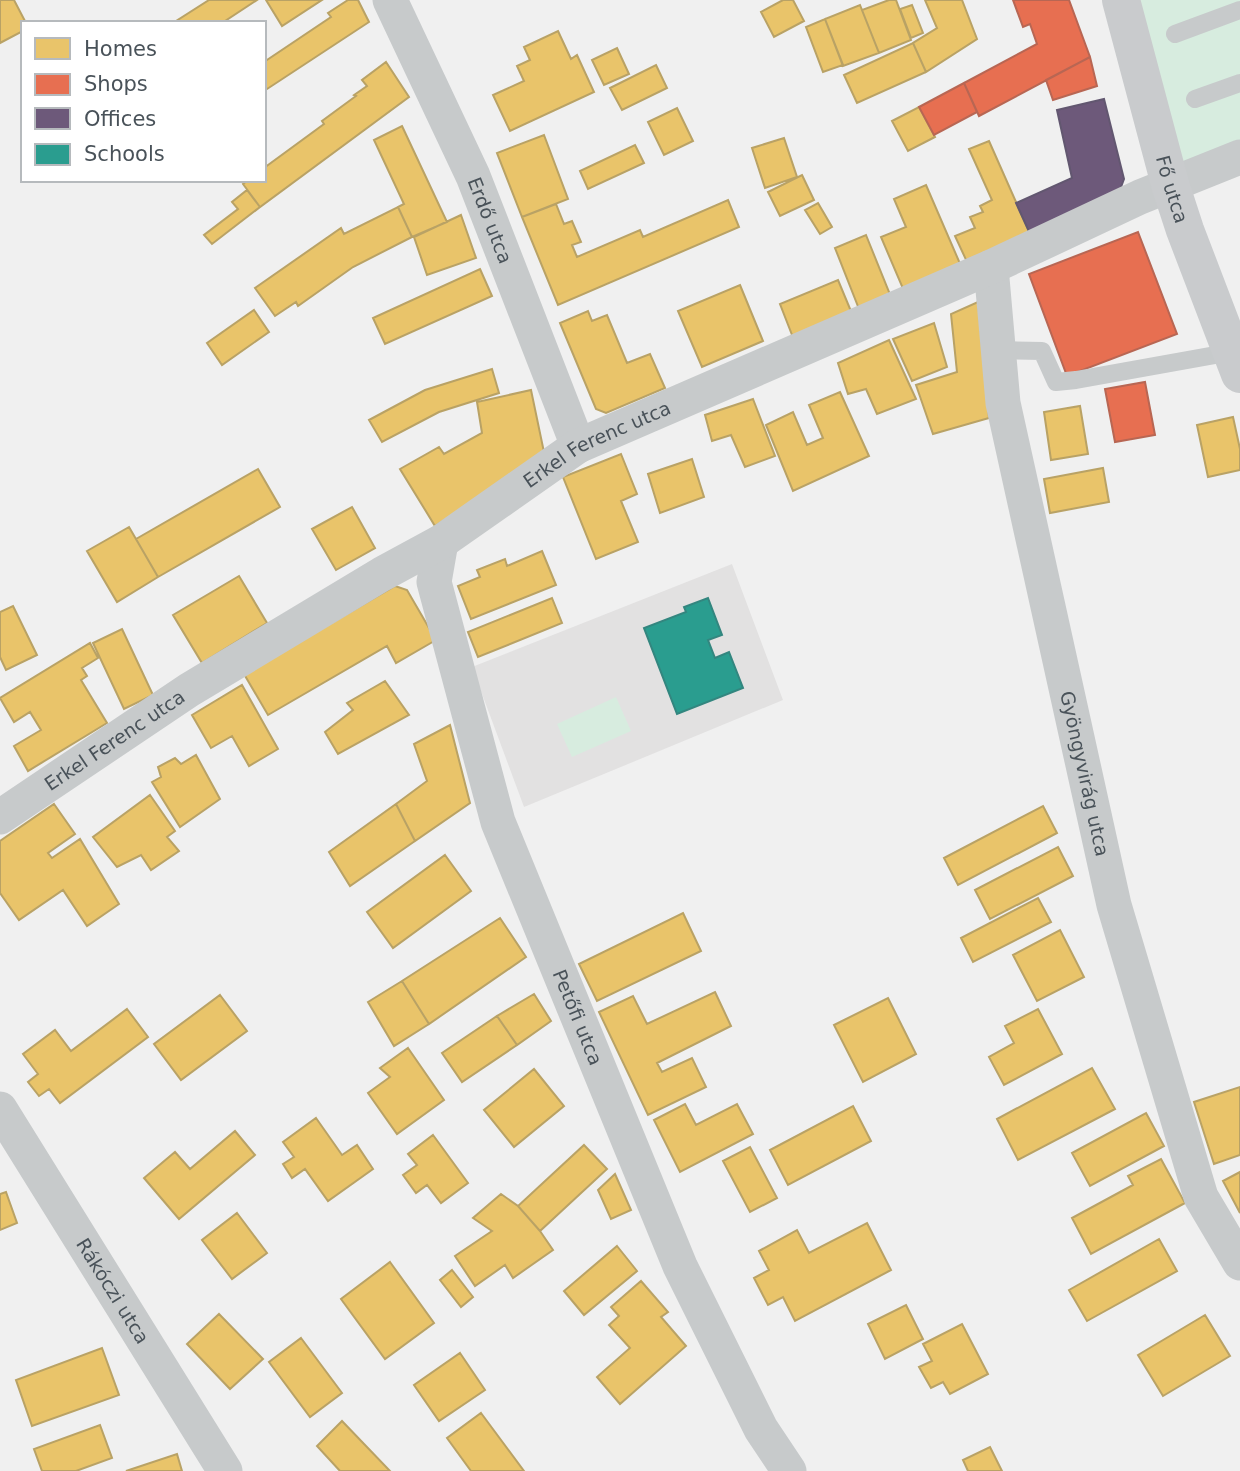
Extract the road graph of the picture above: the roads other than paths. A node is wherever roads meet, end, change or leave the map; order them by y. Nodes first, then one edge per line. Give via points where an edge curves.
1 (390, 0) edge
2 (1121, 0) edge
3 (1240, 10) edge
4 (1175, 34) dead end
5 (1240, 83) edge
6 (1195, 99) dead end
7 (1240, 158) edge
8 (1170, 184) junction
9 (991, 267) junction
10 (998, 349) junction
11 (1236, 363) edge
12 (578, 446) junction
13 (441, 542) junction
14 (0, 817) edge
15 (0, 1109) edge
16 (1240, 1263) edge
17 (226, 1471) edge
18 (789, 1471) edge

1 - 12 street, Erdő utca via 472,176
2 - 8 main road, Fő utca
3 - 4 lane
5 - 6 lane
7 - 8 street, Erkel Ferenc utca
8 - 9 street, Erkel Ferenc utca
8 - 11 main road, Fő utca
9 - 10 street, Gyöngyvirág utca
9 - 12 street, Erkel Ferenc utca
10 - 11 lane via 1042,351 1056,382
10 - 16 street, Gyöngyvirág utca via 1003,403 1114,905 1201,1197
12 - 13 street, Erkel Ferenc utca
13 - 14 street, Erkel Ferenc utca via 189,690
13 - 18 street, Petőfi utca via 434,582 498,822 680,1266 761,1429
15 - 17 street, Rákóczi utca

